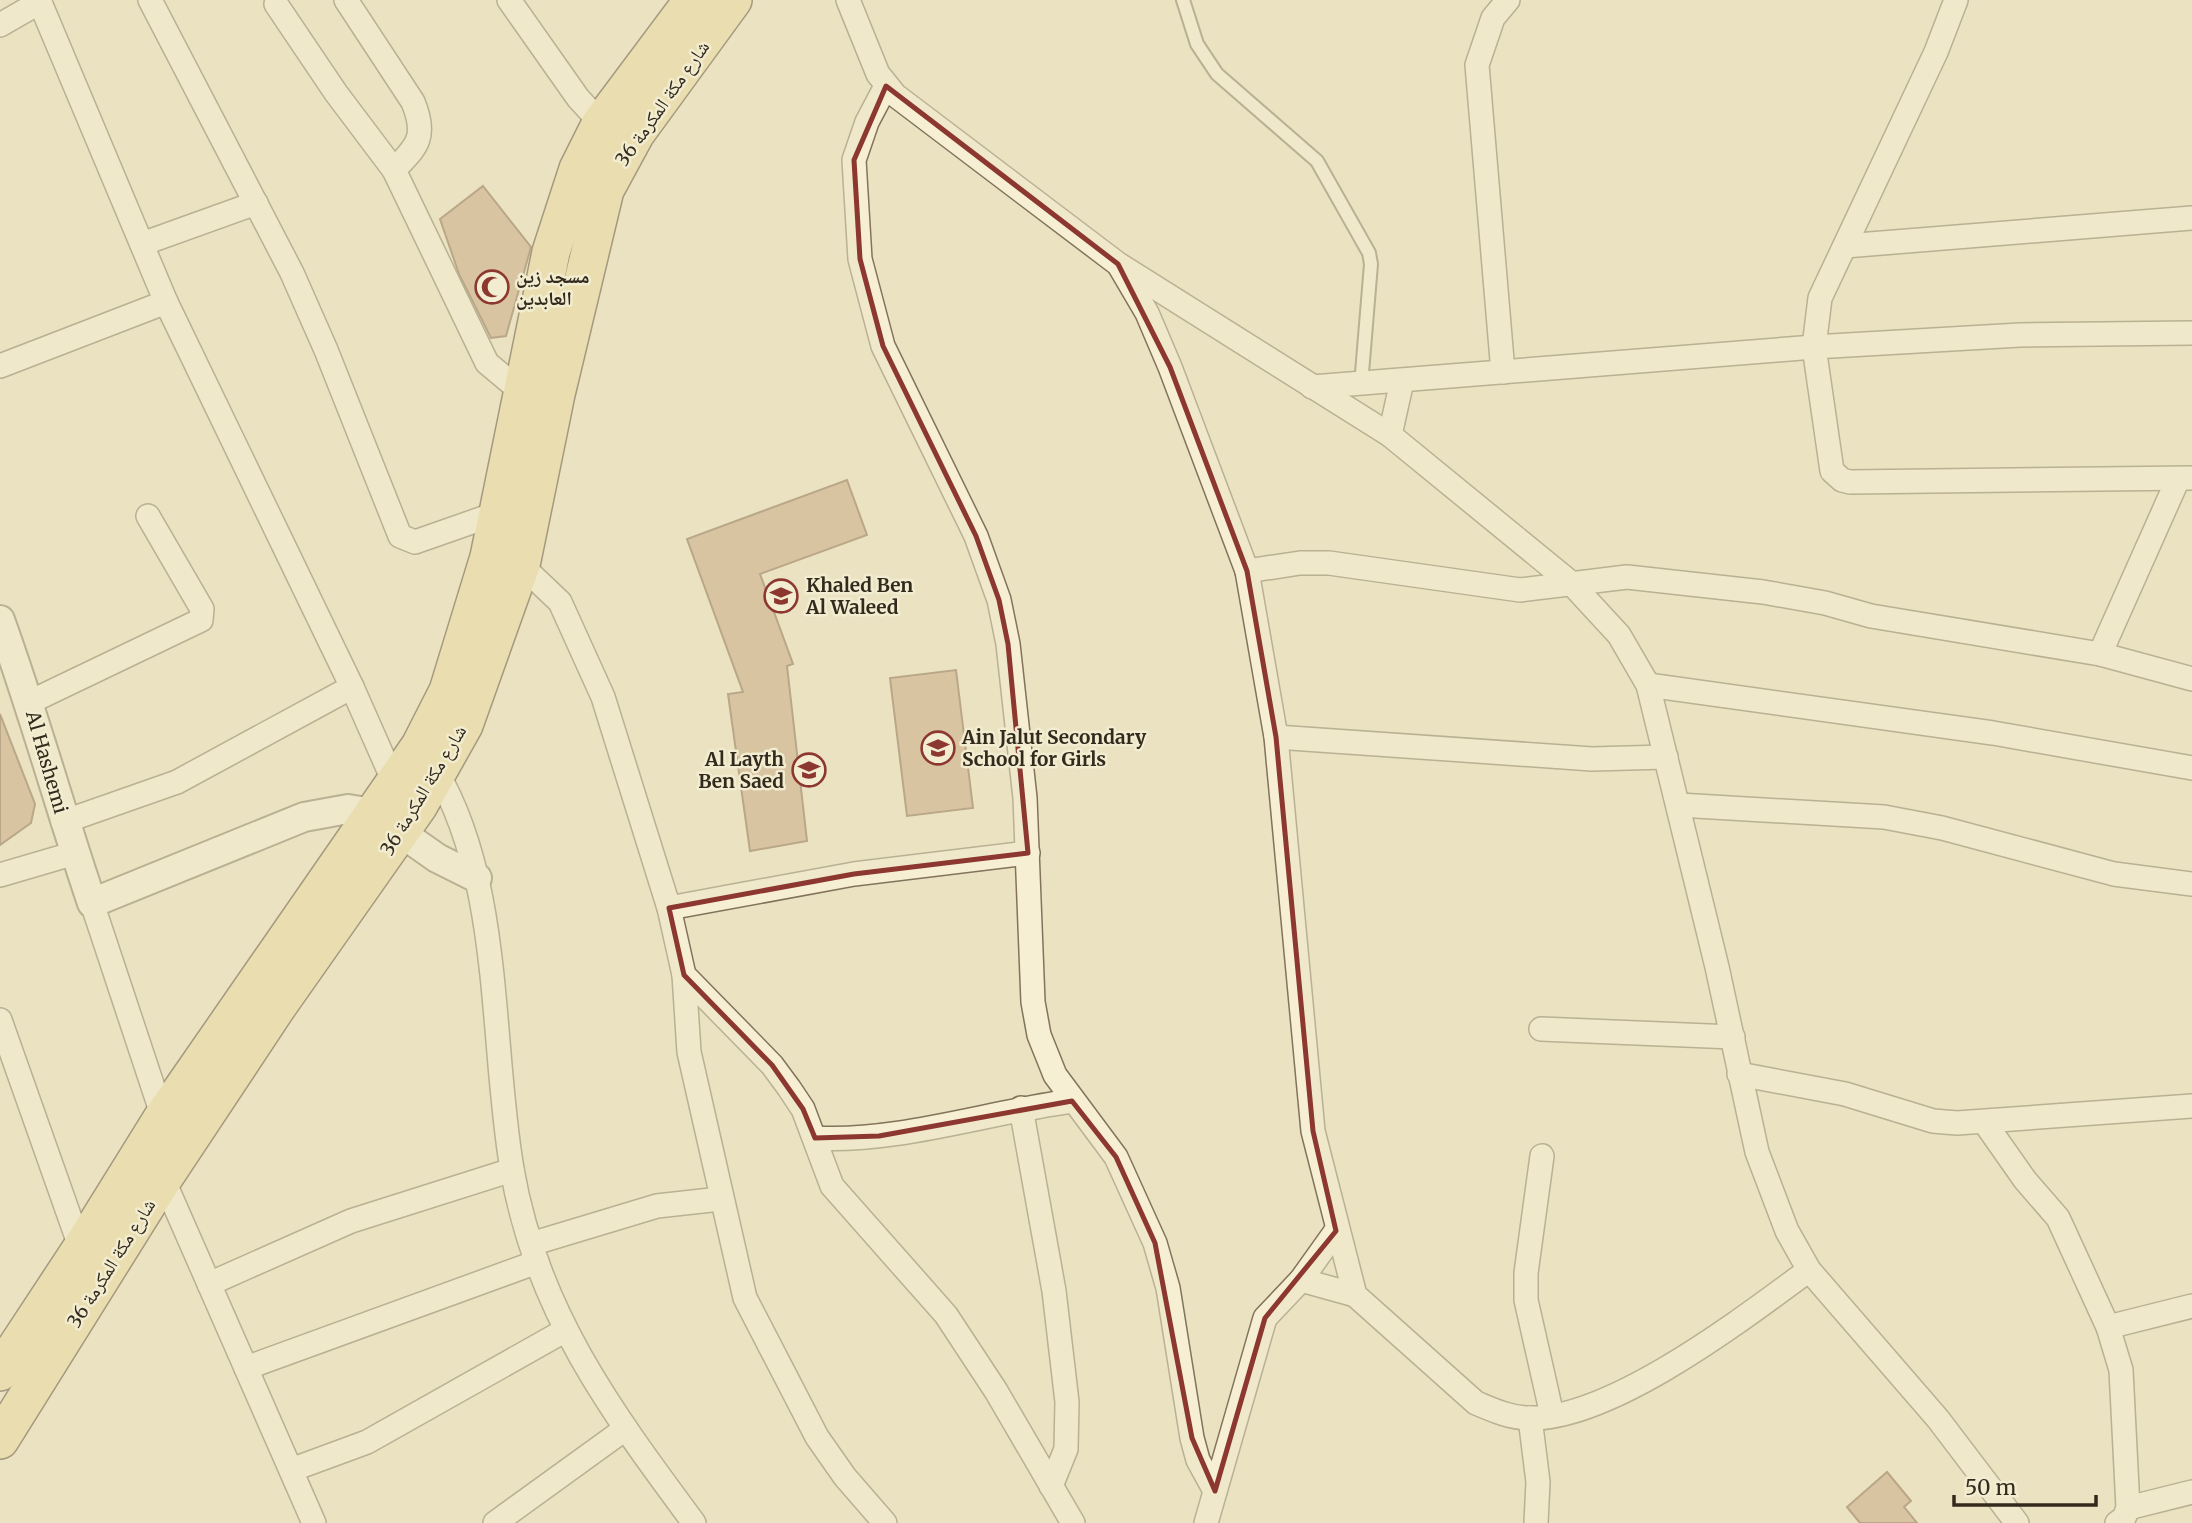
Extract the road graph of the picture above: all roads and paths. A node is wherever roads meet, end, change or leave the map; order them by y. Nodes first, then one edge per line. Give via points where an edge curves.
1 (150, 0) edge
2 (346, 0) edge
3 (509, 0) edge
4 (693, 0) edge
5 (733, 0) edge
6 (848, 0) edge
7 (1183, 0) edge
8 (1508, 0) edge
9 (1956, 0) edge
10 (39, 1) edge
11 (276, 4) dead end
12 (0, 25) edge
13 (886, 86) junction
14 (601, 123) junction
15 (394, 170) junction
16 (256, 203) junction
17 (2192, 218) edge
18 (142, 244) junction
19 (1845, 246) junction
20 (1118, 264) junction
21 (166, 302) junction
22 (2192, 333) edge
23 (1814, 347) junction
24 (0, 366) edge
25 (1503, 372) junction
26 (1402, 381) junction
27 (1361, 385) junction
28 (1312, 387) junction
29 (526, 388) junction
30 (1390, 435) junction
31 (2185, 479) edge
32 (495, 514) junction
33 (148, 516) dead end
34 (521, 565) junction
35 (1247, 571) junction
36 (1571, 583) junction
37 (0, 620) edge
38 (2101, 654) junction
39 (2192, 679) edge
40 (1648, 685) junction
41 (352, 687) junction
42 (30, 702) junction
43 (1276, 737) junction
44 (1666, 757) junction
45 (429, 760) junction
46 (2192, 768) edge
47 (394, 782) junction
48 (1679, 805) junction
49 (63, 821) junction
50 (387, 823) junction
51 (75, 853) junction
52 (1028, 853) junction
53 (0, 875) edge
54 (477, 878) junction
55 (2192, 884) edge
56 (92, 904) junction
57 (669, 908) junction
58 (684, 975) junction
59 (0, 1020) edge
60 (1541, 1029) dead end
61 (1733, 1037) junction
62 (1739, 1074) junction
63 (1072, 1101) junction
64 (2192, 1106) edge
65 (1021, 1108) junction
66 (163, 1117) junction
67 (1985, 1123) junction
68 (815, 1138) junction
69 (1542, 1156) dead end
70 (512, 1170) junction
71 (163, 1179) junction
72 (720, 1199) junction
73 (1336, 1231) junction
74 (81, 1249) junction
75 (534, 1253) junction
76 (1810, 1270) junction
77 (1301, 1280) junction
78 (209, 1284) junction
79 (1355, 1295) junction
80 (2192, 1306) edge
81 (2108, 1326) junction
82 (564, 1331) junction
83 (246, 1368) junction
84 (0, 1372) edge
85 (1541, 1417) junction
86 (625, 1429) junction
87 (0, 1440) edge
88 (292, 1470) junction
89 (1051, 1486) junction
90 (1215, 1491) junction
91 (2192, 1492) edge
92 (2122, 1516) edge
93 (2007, 1520) edge
94 (314, 1523) edge
95 (495, 1523) edge
96 (694, 1523) edge
97 (885, 1523) edge
98 (1073, 1523) edge
99 (1206, 1523) edge
100 (1536, 1523) edge

1 - 16 street
2 - 15 street via 420,119 421,135
3 - 14 street
4 - 14 main road, شارع مكة المكرمة 36
5 - 34 main road, شارع مكة المكرمة 36 via 636,133 605,190
6 - 13 street
7 - 27 lane via 1197,44 1217,74 1317,161 1369,253
8 - 25 street via 1493,18 1477,65
9 - 19 street
10 - 12 street
10 - 18 street
11 - 15 street
13 - 20 street
13 - 52 street via 854,160 860,259 883,346 976,536 999,600 1011,670
14 - 29 main road, شارع مكة المكرمة 36 via 578,169 551,252
15 - 29 street via 487,363 511,383
16 - 18 street
16 - 32 street via 326,350 400,536 415,542
17 - 19 street
18 - 21 street
19 - 23 street via 1820,298
20 - 28 street
20 - 35 street via 1147,313 1170,367
21 - 24 street
21 - 41 street
22 - 23 street via 2020,335
23 - 25 street
23 - 31 street via 1832,471 1842,480
25 - 26 street
26 - 27 street
26 - 30 street
27 - 28 street
28 - 30 street
29 - 32 main road, شارع مكة المكرمة 36
30 - 36 street
31 - 38 street
32 - 45 main road, شارع مكة المكرمة 36 via 489,557
33 - 42 street via 202,609 201,620
34 - 45 main road, شارع مكة المكرمة 36 via 464,725
34 - 57 street via 560,601 603,697
35 - 36 street via 1329,563 1520,590
35 - 43 street
36 - 38 street via 1626,577 1763,592 1871,616
36 - 40 street via 1619,635
37 - 42 street, Al Hashemi
38 - 39 street
40 - 44 street
40 - 46 street via 1993,733
41 - 47 street
41 - 49 street via 177,782
42 - 49 street, Al Hashemi
43 - 44 street via 1592,759
43 - 73 street via 1313,1131
44 - 48 street
45 - 47 main road, شارع مكة المكرمة 36
45 - 50 main road, شارع مكة المكرمة 36
45 - 54 street via 458,819
47 - 50 main road, شارع مكة المكرمة 36
48 - 55 street via 1884,817 2114,874
48 - 61 street
49 - 51 street, Al Hashemi
50 - 54 street via 437,858
50 - 56 street via 348,810 304,817
50 - 66 main road, شارع مكة المكرمة 36
50 - 71 main road, شارع مكة المكرمة 36 via 277,1007
51 - 53 street
51 - 56 street, Al Hashemi
52 - 57 street via 854,874
52 - 63 street via 1033,1002 1044,1051
54 - 70 street
56 - 66 street
57 - 58 street
58 - 68 street via 772,1065 803,1109
58 - 72 street via 689,1052
59 - 74 street
60 - 61 street
61 - 62 street
62 - 67 street via 1845,1094 1933,1121
62 - 76 street via 1771,1192
63 - 65 street
63 - 90 street via 1116,1157 1155,1243 1168,1288 1192,1438
64 - 67 street
65 - 68 street via 879,1136
65 - 89 street via 1054,1291 1067,1402 1066,1450
66 - 74 main road, شارع مكة المكرمة 36
67 - 81 street via 2058,1218
68 - 89 street via 832,1186 946,1315
69 - 85 street via 1526,1273
70 - 75 street
70 - 78 street via 351,1222
71 - 78 street
71 - 87 main road, شارع مكة المكرمة 36
72 - 75 street via 657,1206
72 - 97 street via 745,1298 764,1340 817,1437
73 - 77 street
73 - 79 street
74 - 84 main road, شارع مكة المكرمة 36
75 - 82 street
75 - 83 street
76 - 85 street via 1730,1329 1645,1380 1582,1407
76 - 93 street via 1938,1419
77 - 79 street
77 - 90 street via 1265,1318
78 - 83 street
79 - 85 street via 1476,1403 1499,1413
80 - 81 street
81 - 92 street via 2121,1370
82 - 86 street
82 - 88 street via 367,1442
83 - 88 street
85 - 100 street
86 - 95 street
86 - 96 street
88 - 94 street
89 - 98 street
90 - 99 street
91 - 92 street

